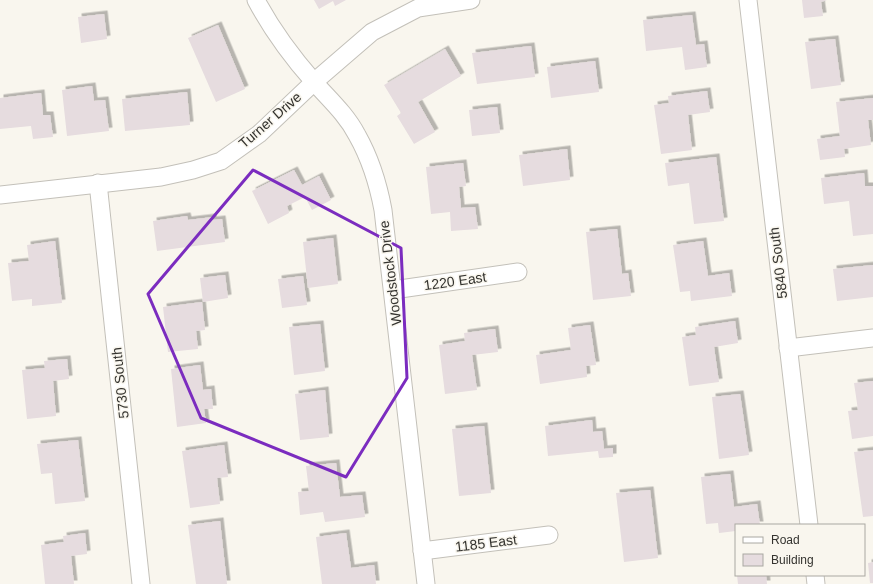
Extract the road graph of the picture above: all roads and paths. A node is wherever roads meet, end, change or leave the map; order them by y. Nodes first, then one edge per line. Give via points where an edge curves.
1 (256, 0) edge
2 (471, 0) edge
3 (748, 0) edge
4 (314, 82) junction
5 (98, 183) junction
6 (0, 195) edge
7 (518, 272) dead end
8 (392, 290) junction
9 (873, 338) edge
10 (788, 348) junction
11 (809, 524) edge
12 (549, 535) dead end
13 (422, 551) junction
14 (142, 584) edge
15 (426, 584) edge

1 - 4 street, Woodstock Drive via 280,41
2 - 4 street, Turner Drive via 418,8 372,32
3 - 10 street, 5840 South
4 - 5 street, Turner Drive via 259,134 221,160 161,177
4 - 8 street, Woodstock Drive via 340,109 357,134 378,184
5 - 6 street, Turner Drive
5 - 14 street, 5730 South
7 - 8 street, 1220 East
8 - 13 street, Woodstock Drive
9 - 10 street
10 - 11 street, 5840 South
12 - 13 street, 1185 East
13 - 15 street, Woodstock Drive

